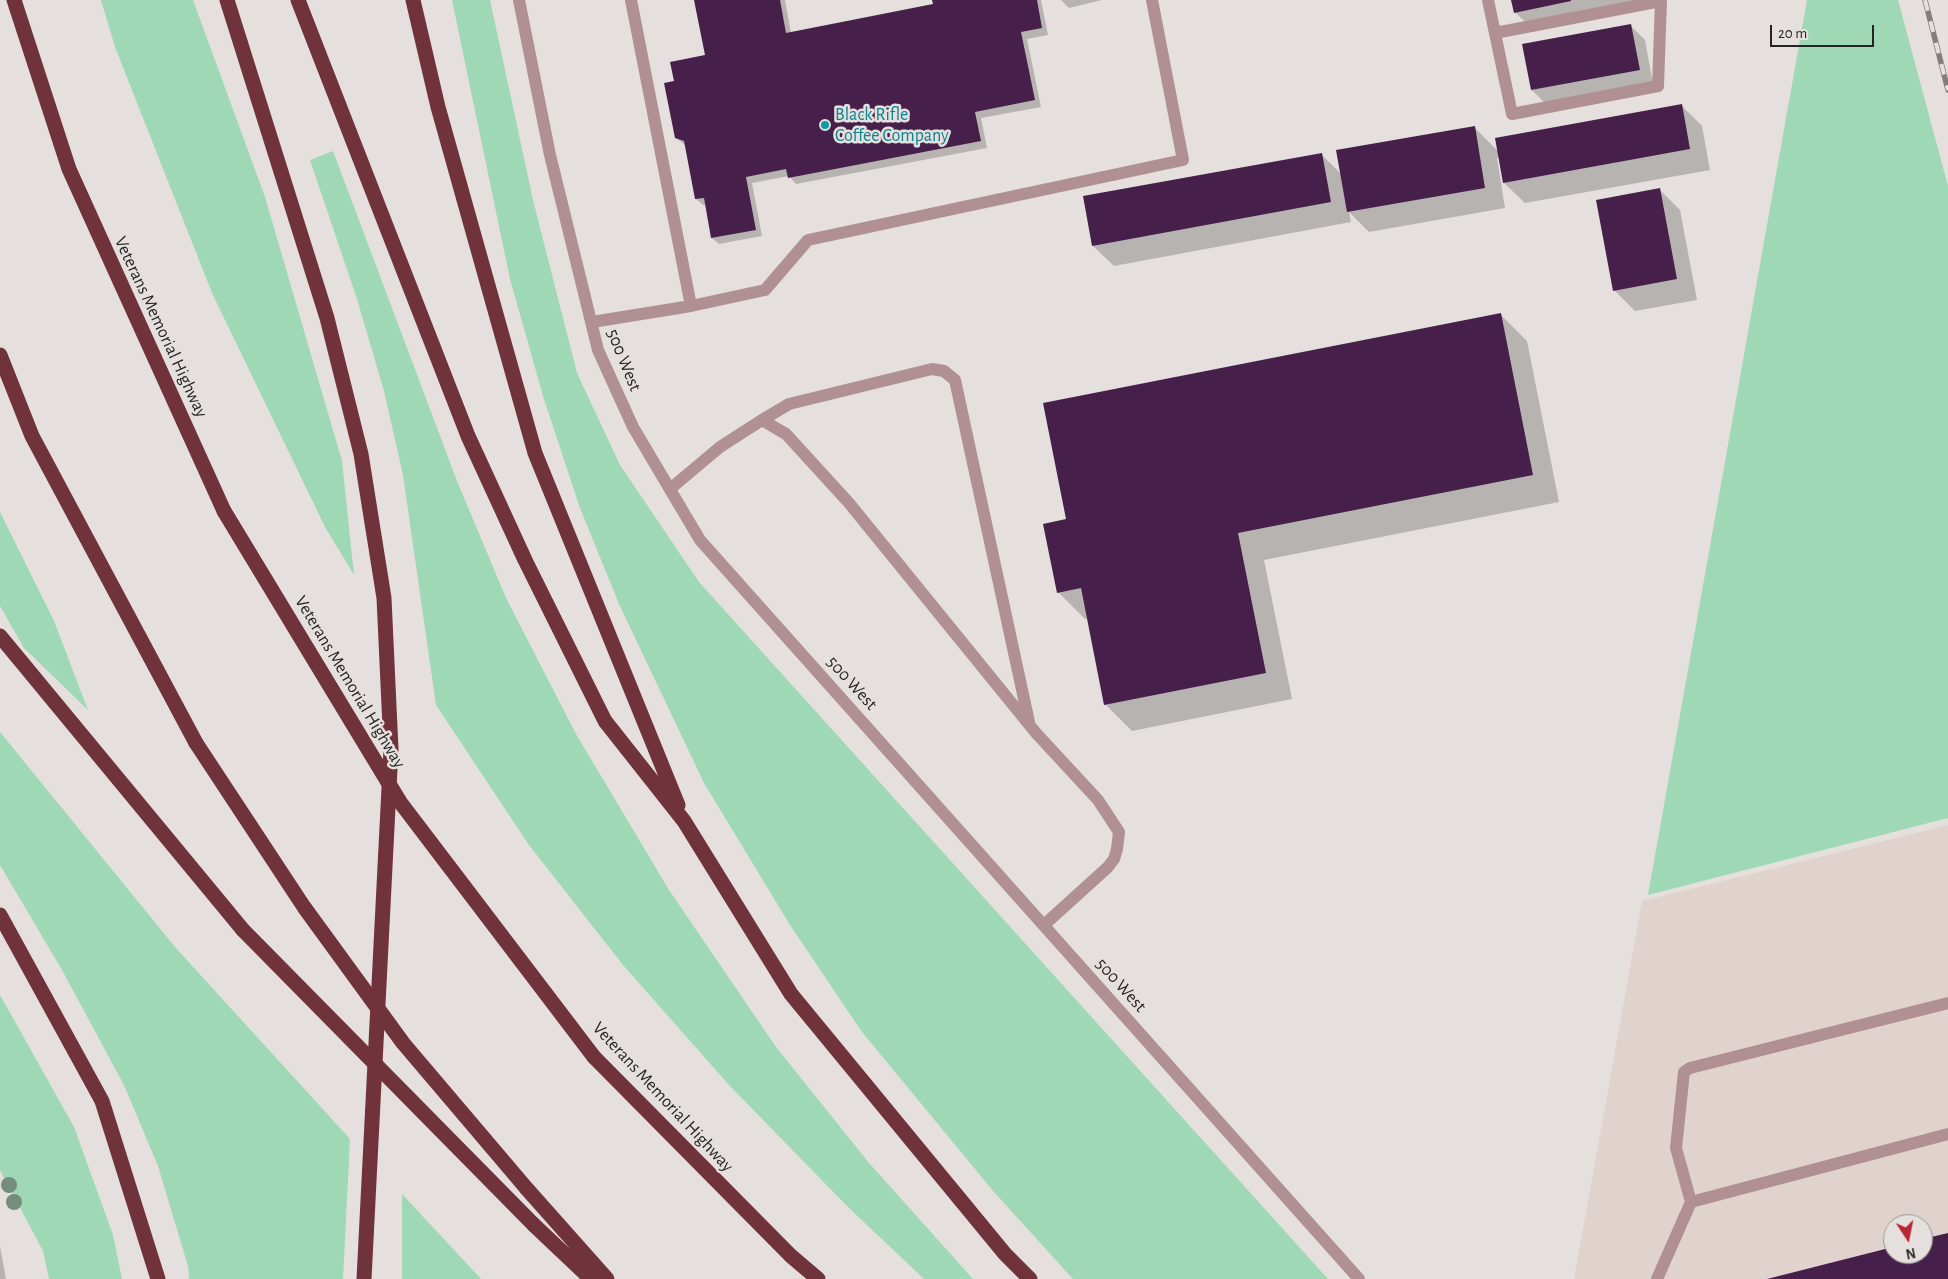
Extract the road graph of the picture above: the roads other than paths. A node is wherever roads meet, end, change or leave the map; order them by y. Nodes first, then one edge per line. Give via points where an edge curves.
1 (14, 0) edge
2 (227, 0) edge
3 (298, 0) edge
4 (413, 0) edge
5 (519, 0) edge
6 (631, 0) edge
7 (1152, 0) edge
8 (1488, 0) edge
9 (1661, 1) edge
10 (1495, 33) junction
11 (691, 306) junction
12 (592, 322) junction
13 (0, 355) edge
14 (762, 420) junction
15 (670, 489) junction
16 (0, 636) edge
17 (1030, 724) junction
18 (684, 820) junction
19 (0, 915) edge
20 (1044, 925) junction
21 (1948, 1003) edge
22 (1948, 1134) edge
23 (1691, 1202) junction
24 (158, 1279) edge
25 (364, 1279) edge
26 (590, 1279) edge
27 (607, 1279) edge
28 (818, 1279) edge
29 (1030, 1279) edge
30 (1359, 1279) edge
31 (1658, 1279) edge

1 - 28 highway, Veterans Memorial Highway, bridge via 69,169 224,511 400,802 594,1057 790,1256
2 - 25 highway via 327,318 360,454 384,598 391,749
3 - 18 highway via 468,436 525,560 605,721
4 - 18 highway via 438,107 535,453
5 - 12 street, 500 West via 550,155
6 - 11 street
7 - 11 street via 1183,160 808,240 765,290
8 - 10 street
9 - 10 street
9 - 10 street via 1658,86 1629,92 1512,114
11 - 12 street
12 - 15 street, 500 West via 598,350 633,427
13 - 27 highway, bridge via 32,436 196,743 304,907 403,1043
14 - 15 street via 720,446
14 - 17 street via 786,434 849,503
14 - 17 street via 789,404 932,369 944,371 955,380
15 - 20 street, 500 West via 700,540
16 - 26 highway, bridge via 243,930
17 - 20 street via 1098,800 1119,832 1117,849 1108,867
18 - 29 highway via 791,994 1005,1254
19 - 24 highway via 102,1101
20 - 30 street, 500 West
21 - 23 street via 1684,1072 1676,1148
22 - 23 street
23 - 31 street

